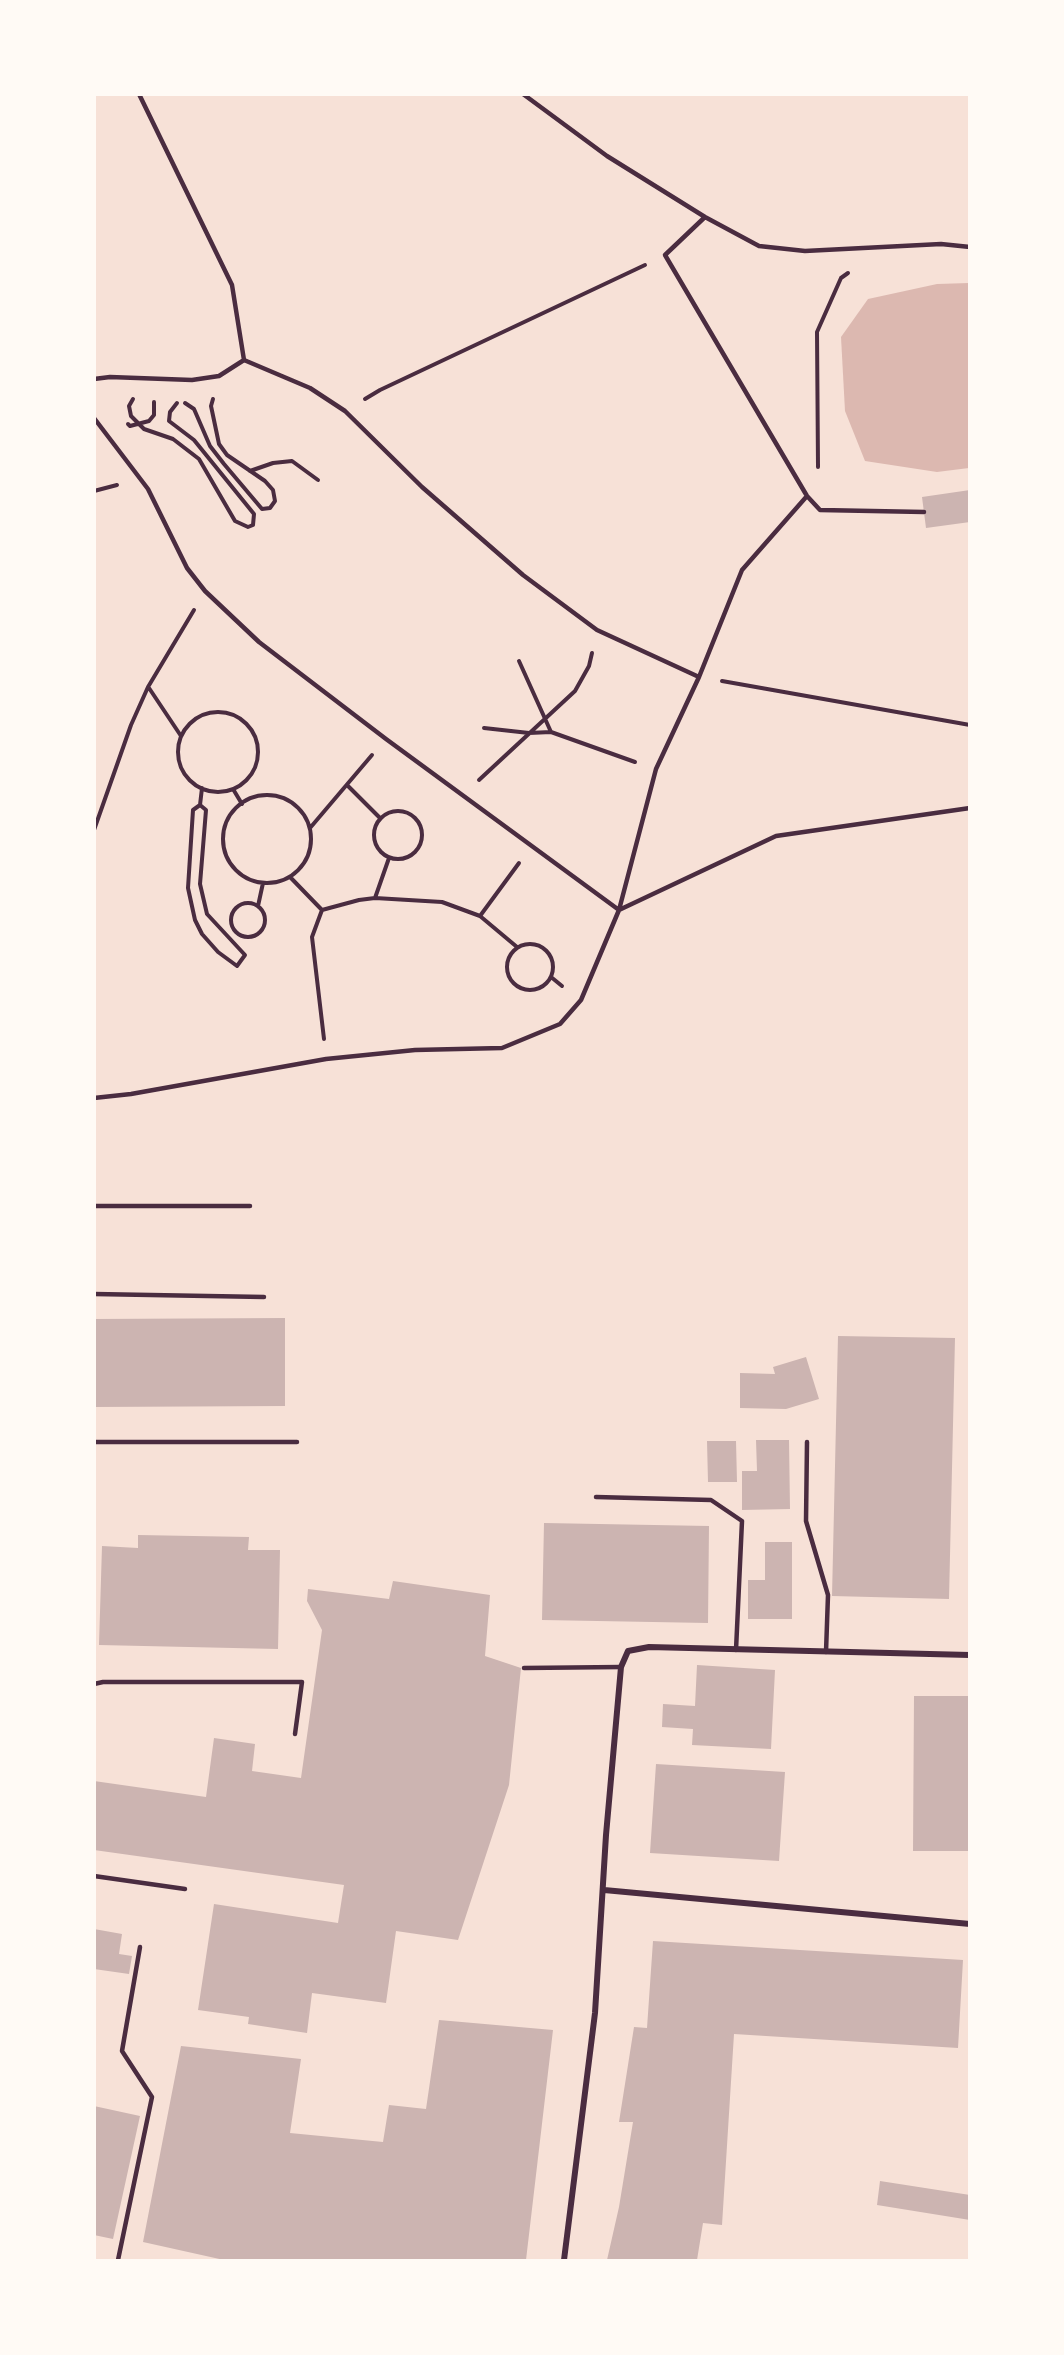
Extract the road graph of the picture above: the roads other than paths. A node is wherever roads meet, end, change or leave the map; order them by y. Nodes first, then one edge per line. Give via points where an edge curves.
1 (139, 94) edge
2 (523, 94) edge
3 (705, 217) junction
4 (969, 247) edge
5 (244, 360) junction
6 (94, 379) edge
7 (94, 418) edge
8 (807, 496) junction
9 (924, 512) dead end
10 (699, 678) junction
11 (969, 808) edge
12 (619, 910) junction
13 (94, 1098) edge
14 (94, 1206) edge
15 (250, 1206) dead end
16 (94, 1294) edge
17 (264, 1297) dead end
18 (94, 1442) edge
19 (297, 1442) dead end
20 (807, 1442) dead end
21 (596, 1497) dead end
22 (736, 1650) junction
23 (826, 1652) junction
24 (969, 1655) edge
25 (621, 1667) junction
26 (524, 1668) dead end
27 (94, 1684) edge
28 (295, 1734) dead end
29 (94, 1876) edge
30 (185, 1889) dead end
31 (604, 1890) junction
32 (969, 1924) edge
33 (140, 1947) dead end
34 (118, 2260) edge
35 (564, 2260) edge

1 - 5 lane via 232,285
2 - 3 lane via 606,156
3 - 4 lane via 759,246 805,251 941,244
3 - 8 lane via 665,255
5 - 6 lane via 219,376 192,380
5 - 10 lane via 310,388 345,411 422,488 523,575 597,630
7 - 12 lane via 148,489 187,568 205,591 259,642
8 - 9 lane via 820,510
8 - 10 lane via 742,570
10 - 12 lane via 656,769
11 - 12 lane via 776,836
12 - 13 lane via 581,1000 560,1024 502,1048 415,1050 326,1059
14 - 15 lane
16 - 17 lane
18 - 19 lane
20 - 23 lane via 806,1521 828,1596
21 - 22 lane via 711,1500 742,1521
22 - 23 street
22 - 25 street via 649,1647 628,1651
23 - 24 street
25 - 26 lane
25 - 31 street
27 - 28 lane via 302,1682
29 - 30 lane
31 - 32 street
31 - 35 street via 595,2013
33 - 34 lane via 122,2051 152,2097

